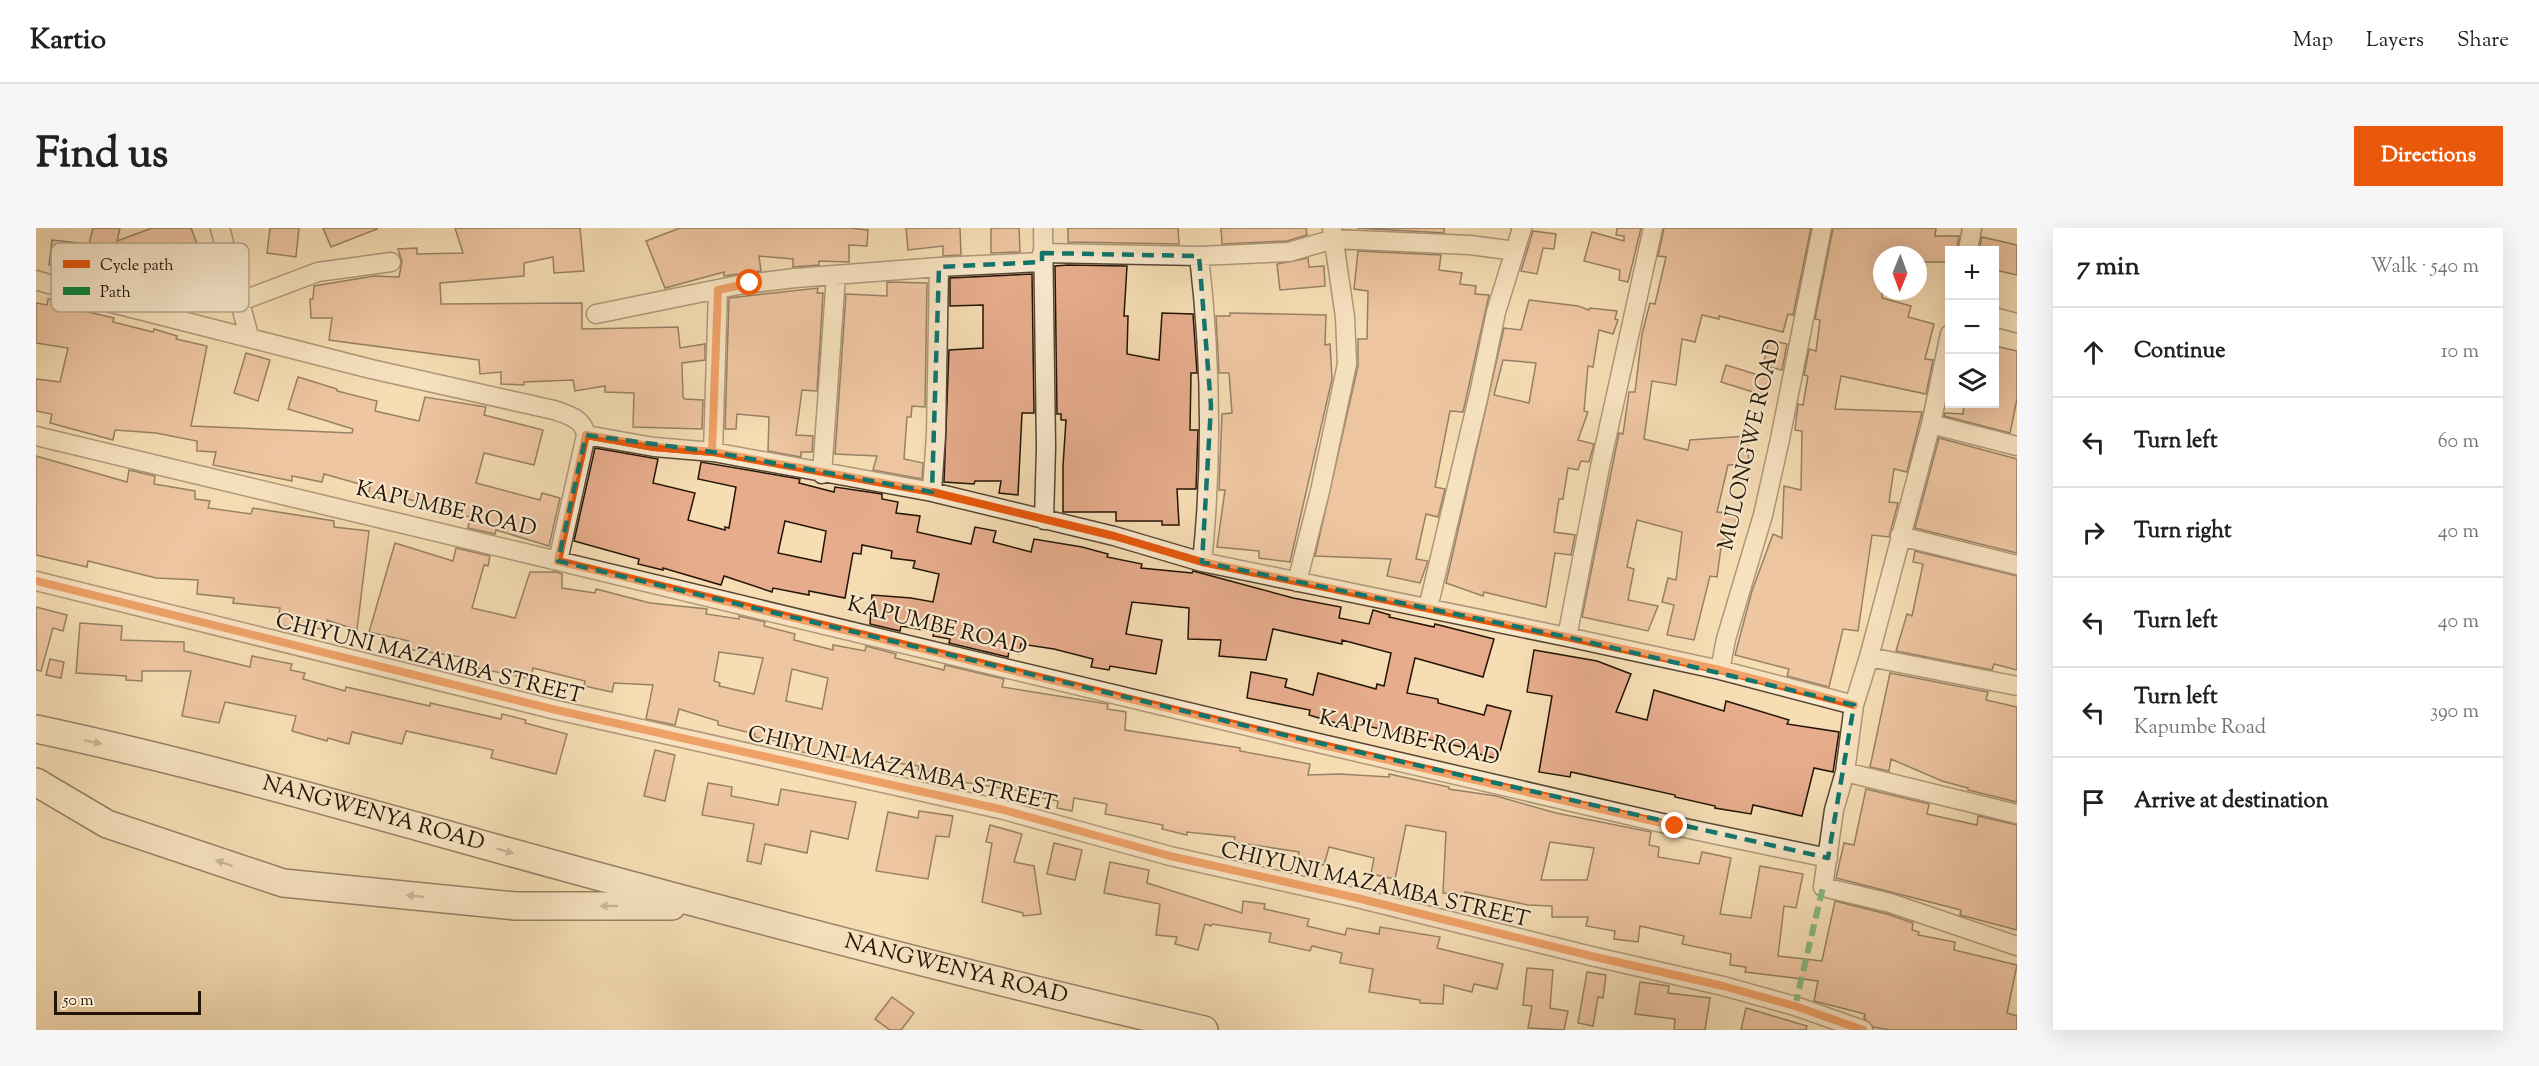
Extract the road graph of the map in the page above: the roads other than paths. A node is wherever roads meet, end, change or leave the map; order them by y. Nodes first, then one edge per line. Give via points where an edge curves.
1 (220, 228) edge
2 (1043, 228) edge
3 (1522, 228) edge
4 (1653, 228) edge
5 (1822, 228) edge
6 (1972, 228) edge
7 (1333, 233) edge
8 (224, 243) edge
9 (1969, 246) edge
10 (1515, 252) junction
11 (1199, 256) junction
12 (1042, 257) junction
13 (391, 262) dead end
14 (939, 267) junction
15 (836, 275) junction
16 (36, 280) edge
17 (51, 285) edge
18 (718, 290) junction
19 (249, 298) edge
20 (150, 312) edge
21 (244, 312) edge
22 (596, 314) dead end
23 (1999, 318) edge
24 (2017, 323) edge
25 (249, 336) junction
26 (1946, 354) edge
27 (1931, 424) junction
28 (586, 435) junction
29 (36, 436) edge
30 (2017, 446) edge
31 (712, 452) junction
32 (822, 474) junction
33 (932, 492) junction
34 (1044, 520) junction
35 (1900, 536) junction
36 (558, 561) junction
37 (1202, 562) junction
38 (2017, 565) edge
39 (36, 581) edge
40 (1297, 582) junction
41 (1428, 608) junction
42 (1567, 637) junction
43 (1869, 657) junction
44 (1720, 670) junction
45 (2017, 686) edge
46 (1854, 705) junction
47 (36, 729) edge
48 (1845, 772) junction
49 (36, 782) edge
50 (2017, 814) edge
51 (1828, 858) junction
52 (710, 906) junction
53 (2017, 946) edge
54 (1204, 1030) edge
55 (1863, 1030) edge

1 - 8 street
2 - 12 street
3 - 10 street
4 - 42 street
5 - 44 street, MULONGWE ROAD via 1763,515
6 - 9 street
7 - 10 street via 1470,244
7 - 11 street via 1289,252
7 - 40 street via 1346,317 1347,364
10 - 41 street via 1496,312
11 - 12 street
11 - 37 street via 1211,405
12 - 14 street
12 - 34 street
13 - 19 street via 318,272
14 - 15 street
14 - 33 street
15 - 18 street
15 - 32 street
16 - 17 street
18 - 22 street
18 - 31 street
20 - 25 street
21 - 25 street
23 - 24 street
25 - 28 street via 371,369 554,410 575,418
26 - 27 street
27 - 30 street
27 - 35 street
28 - 31 street
28 - 36 street
29 - 36 street, KAPUMBE ROAD
31 - 32 street
32 - 33 street
33 - 34 street
34 - 37 street
35 - 38 street
35 - 43 street
36 - 51 street, KAPUMBE ROAD via 1301,740
37 - 40 street
39 - 55 street, CHIYUNI MAZAMBA STREET via 552,709 1004,810 1170,856 1723,986
40 - 41 street
41 - 42 street
42 - 44 street
43 - 45 street
43 - 46 street
44 - 46 street
46 - 48 street
47 -> 52 main road, NANGWENYA ROAD via 333,802
48 - 50 street
48 - 51 street via 1834,810
52 -> 49 main road, NANGWENYA ROAD via 515,906 283,883 107,824
51 - 53 street via 1823,887 1890,903
52 - 54 main road, NANGWENYA ROAD via 1025,989

